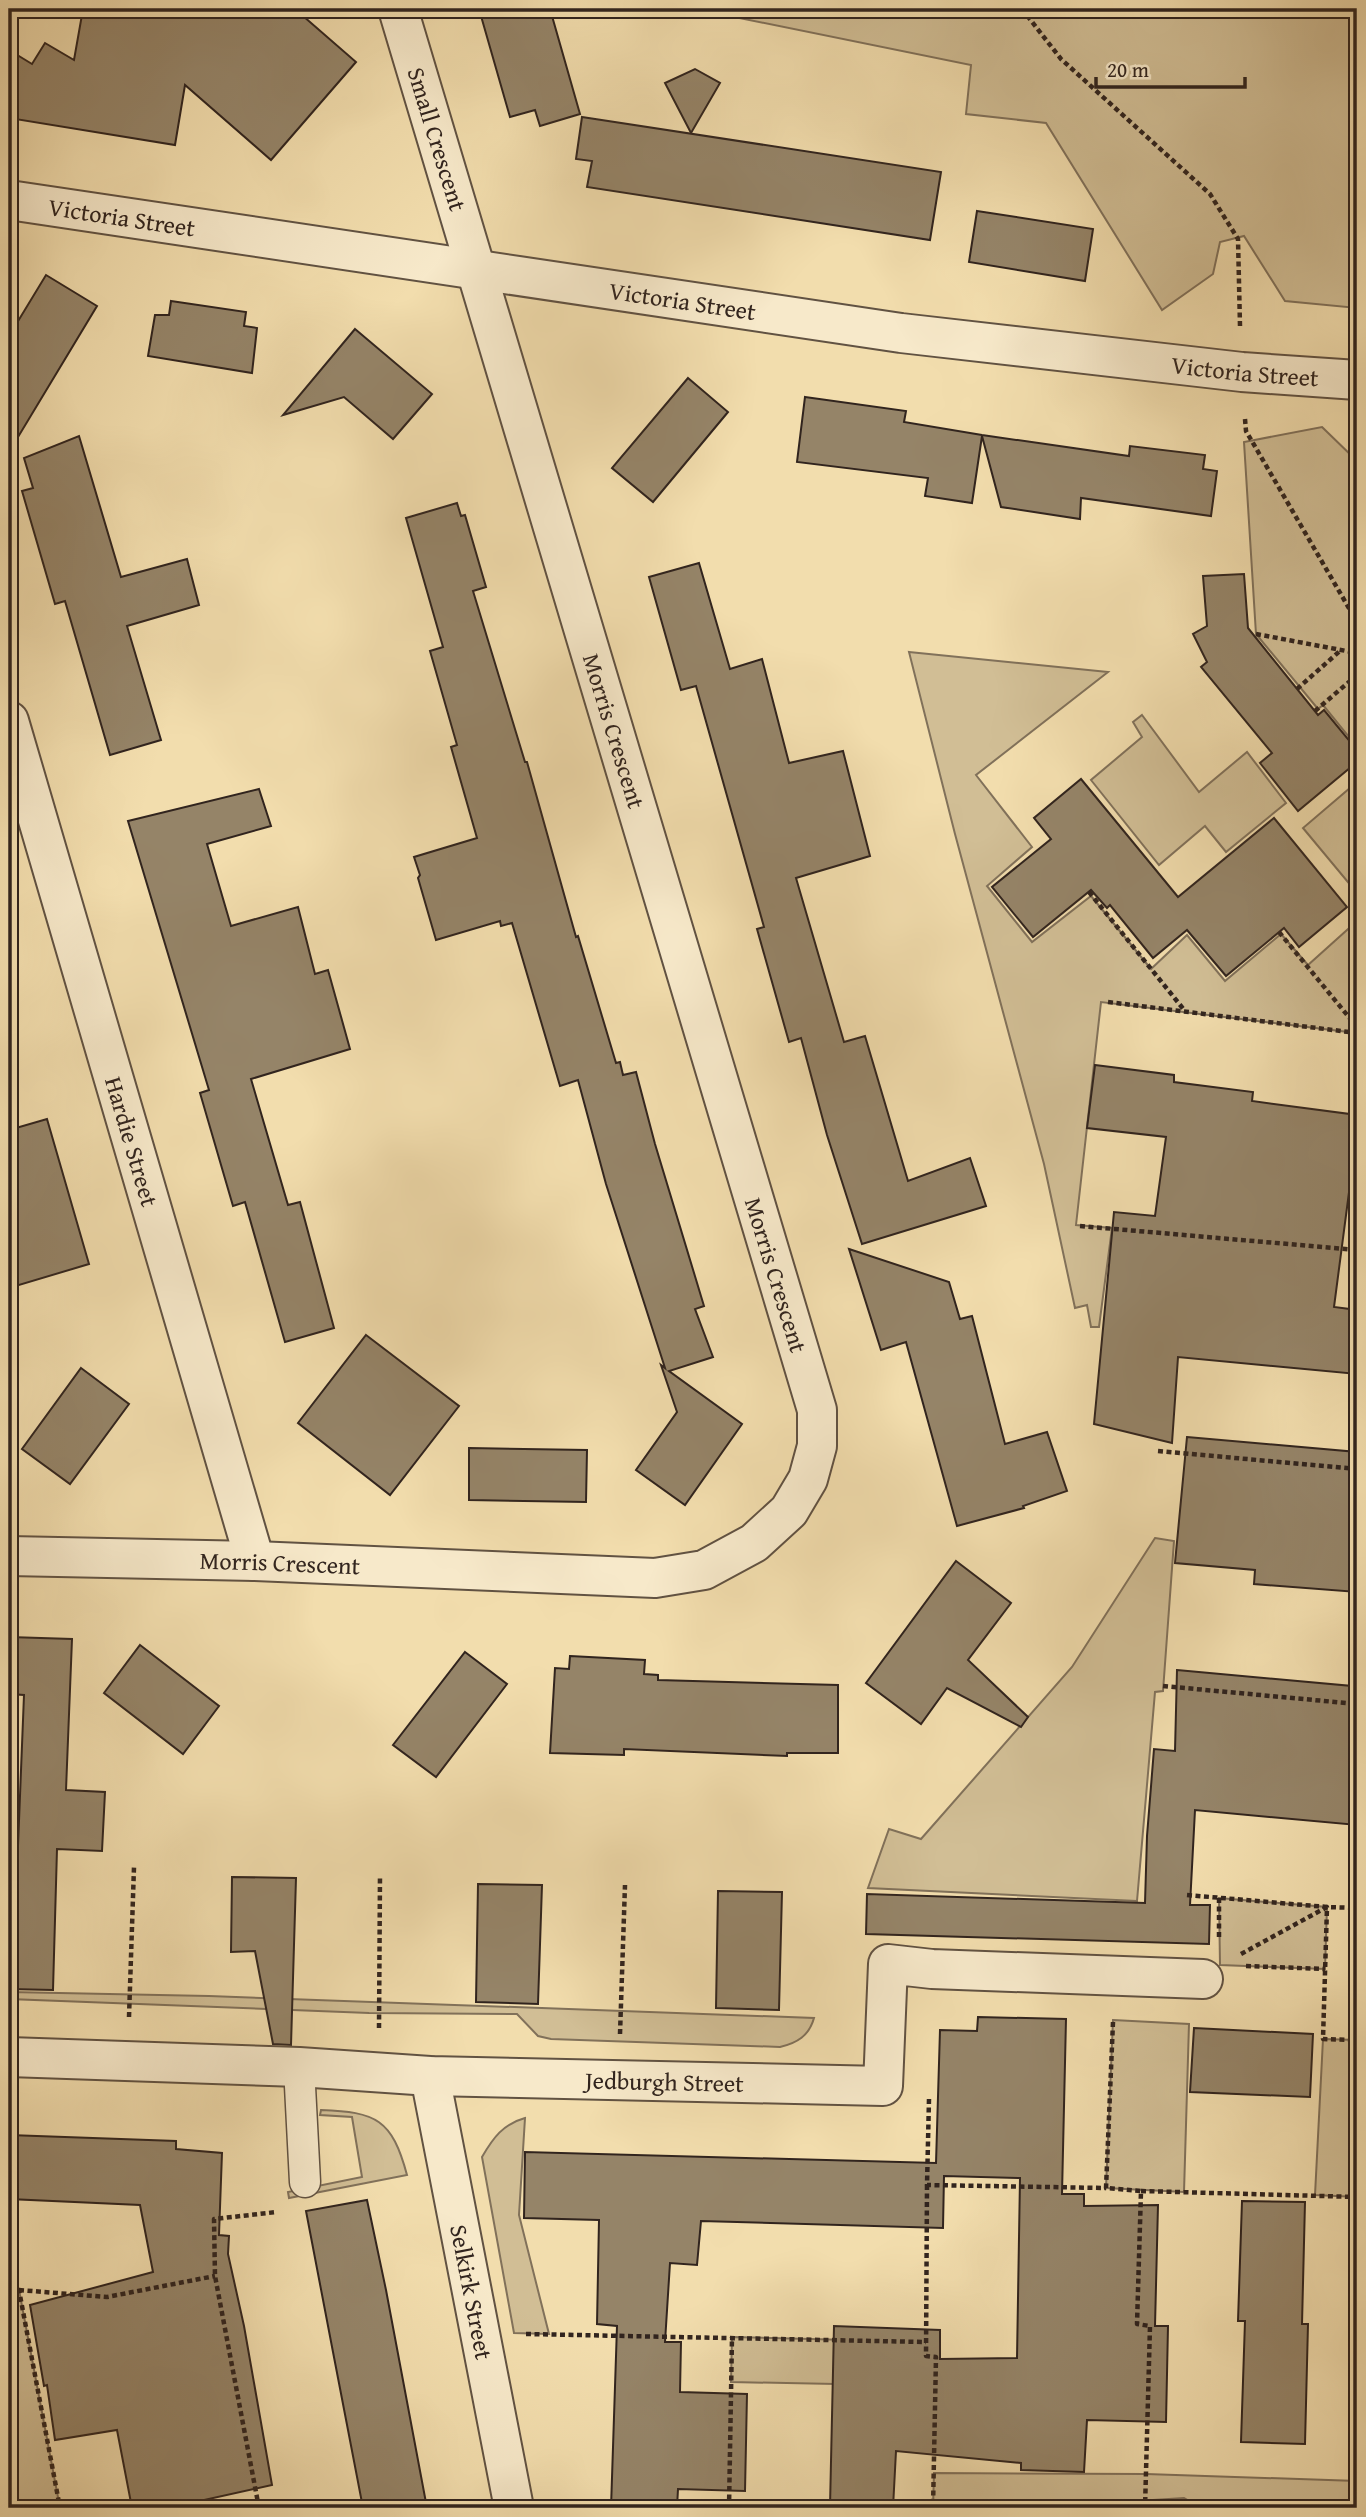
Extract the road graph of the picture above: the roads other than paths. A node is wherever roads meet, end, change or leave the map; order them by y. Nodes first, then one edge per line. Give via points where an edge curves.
1 (398, 9) edge
2 (9, 200) edge
3 (476, 269) junction
4 (1357, 380) edge
5 (9, 721) edge
6 (9, 1556) edge
7 (255, 1561) junction
8 (1211, 1972) road end
9 (9, 2057) edge
10 (299, 2067) junction
11 (430, 2076) junction
12 (305, 2182) road end
13 (514, 2508) edge

1 - 3 street, Small Crescent
2 - 3 street, Victoria Street
3 - 4 street, Victoria Street via 901,333 1241,372
3 - 7 street, Morris Crescent via 817,1410 817,1446 808,1479 789,1511 754,1543 704,1570 654,1578
5 - 7 street, Hardie Street
6 - 7 street, Morris Crescent
8 - 11 street, Jedburgh Street via 1116,1975 888,1964 883,2086
9 - 10 street, Jedburgh Street
10 - 11 street, Jedburgh Street
10 - 12 lane
11 - 13 street, Selkirk Street

